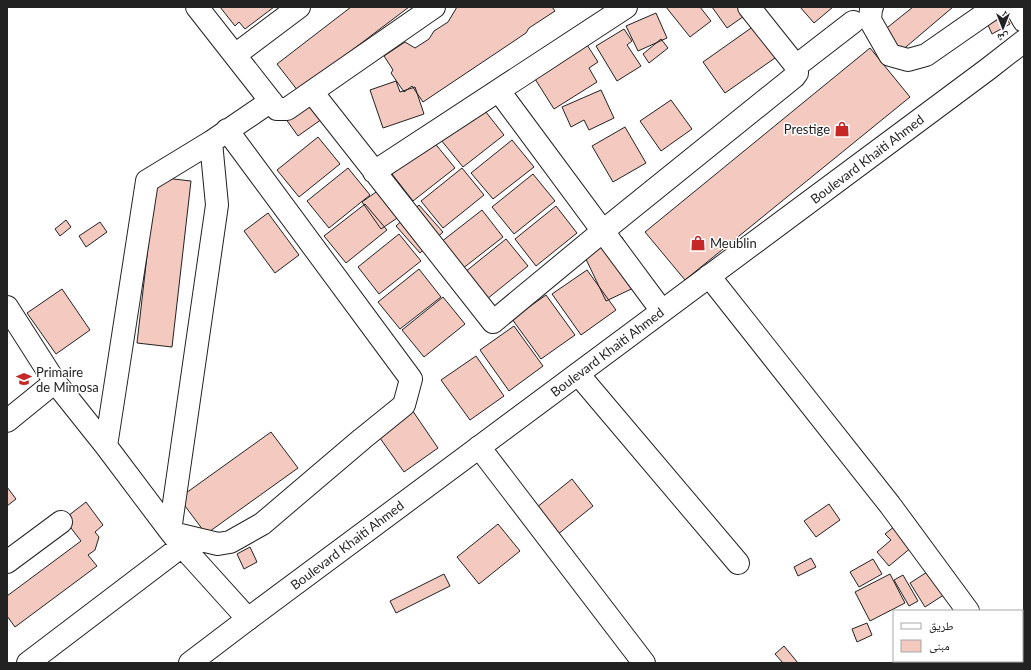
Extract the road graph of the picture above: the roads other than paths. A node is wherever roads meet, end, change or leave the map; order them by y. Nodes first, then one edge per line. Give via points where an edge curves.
1 (197, 7) edge
2 (299, 7) edge
3 (434, 7) edge
4 (626, 7) edge
5 (749, 7) edge
6 (872, 7) edge
7 (995, 7) edge
8 (1016, 7) edge
9 (1024, 21) edge
10 (853, 22) dead end
11 (1024, 41) edge
12 (235, 55) junction
13 (796, 66) junction
14 (500, 91) junction
15 (312, 92) junction
16 (271, 101) junction
17 (219, 136) junction
18 (374, 172) junction
19 (603, 231) junction
20 (709, 276) junction
21 (662, 312) junction
22 (9, 317) edge
23 (578, 374) junction
24 (55, 382) junction
25 (7, 421) edge
26 (106, 446) junction
27 (479, 447) junction
28 (61, 522) dead end
29 (174, 537) junction
30 (7, 562) edge
31 (738, 562) dead end
32 (967, 610) edge
33 (248, 619) junction
34 (28, 663) edge
35 (190, 663) edge
36 (644, 663) edge

1 - 12 main road
2 - 12 main road
3 - 15 main road
4 - 14 main road
5 - 13 main road
6 - 7 main road via 870,20 890,55 908,60 926,54
8 - 9 main road
10 - 13 main road
11 - 20 main road, Boulevard Khaiti Ahmed
12 - 16 main road
13 - 19 main road via 797,73 794,78
14 - 18 main road
14 - 19 main road
15 - 16 main road via 287,109 277,109
15 - 18 main road
16 - 17 main road
17 - 26 main road via 147,181
17 - 29 main road via 217,205
17 - 29 main road via 411,379 404,405 262,524 230,542 218,544
18 - 19 main road via 493,322
19 - 21 main road
20 - 21 main road, Boulevard Khaiti Ahmed
20 - 32 main road via 890,505
21 - 23 main road, Boulevard Khaiti Ahmed
22 - 24 main road
23 - 27 main road, Boulevard Khaiti Ahmed
23 - 31 main road
24 - 25 main road
24 - 26 main road
26 - 29 main road
27 - 33 main road, Boulevard Khaiti Ahmed
27 - 36 main road
28 - 30 main road
29 - 33 main road
29 - 34 main road
33 - 35 main road, Boulevard Khaiti Ahmed

